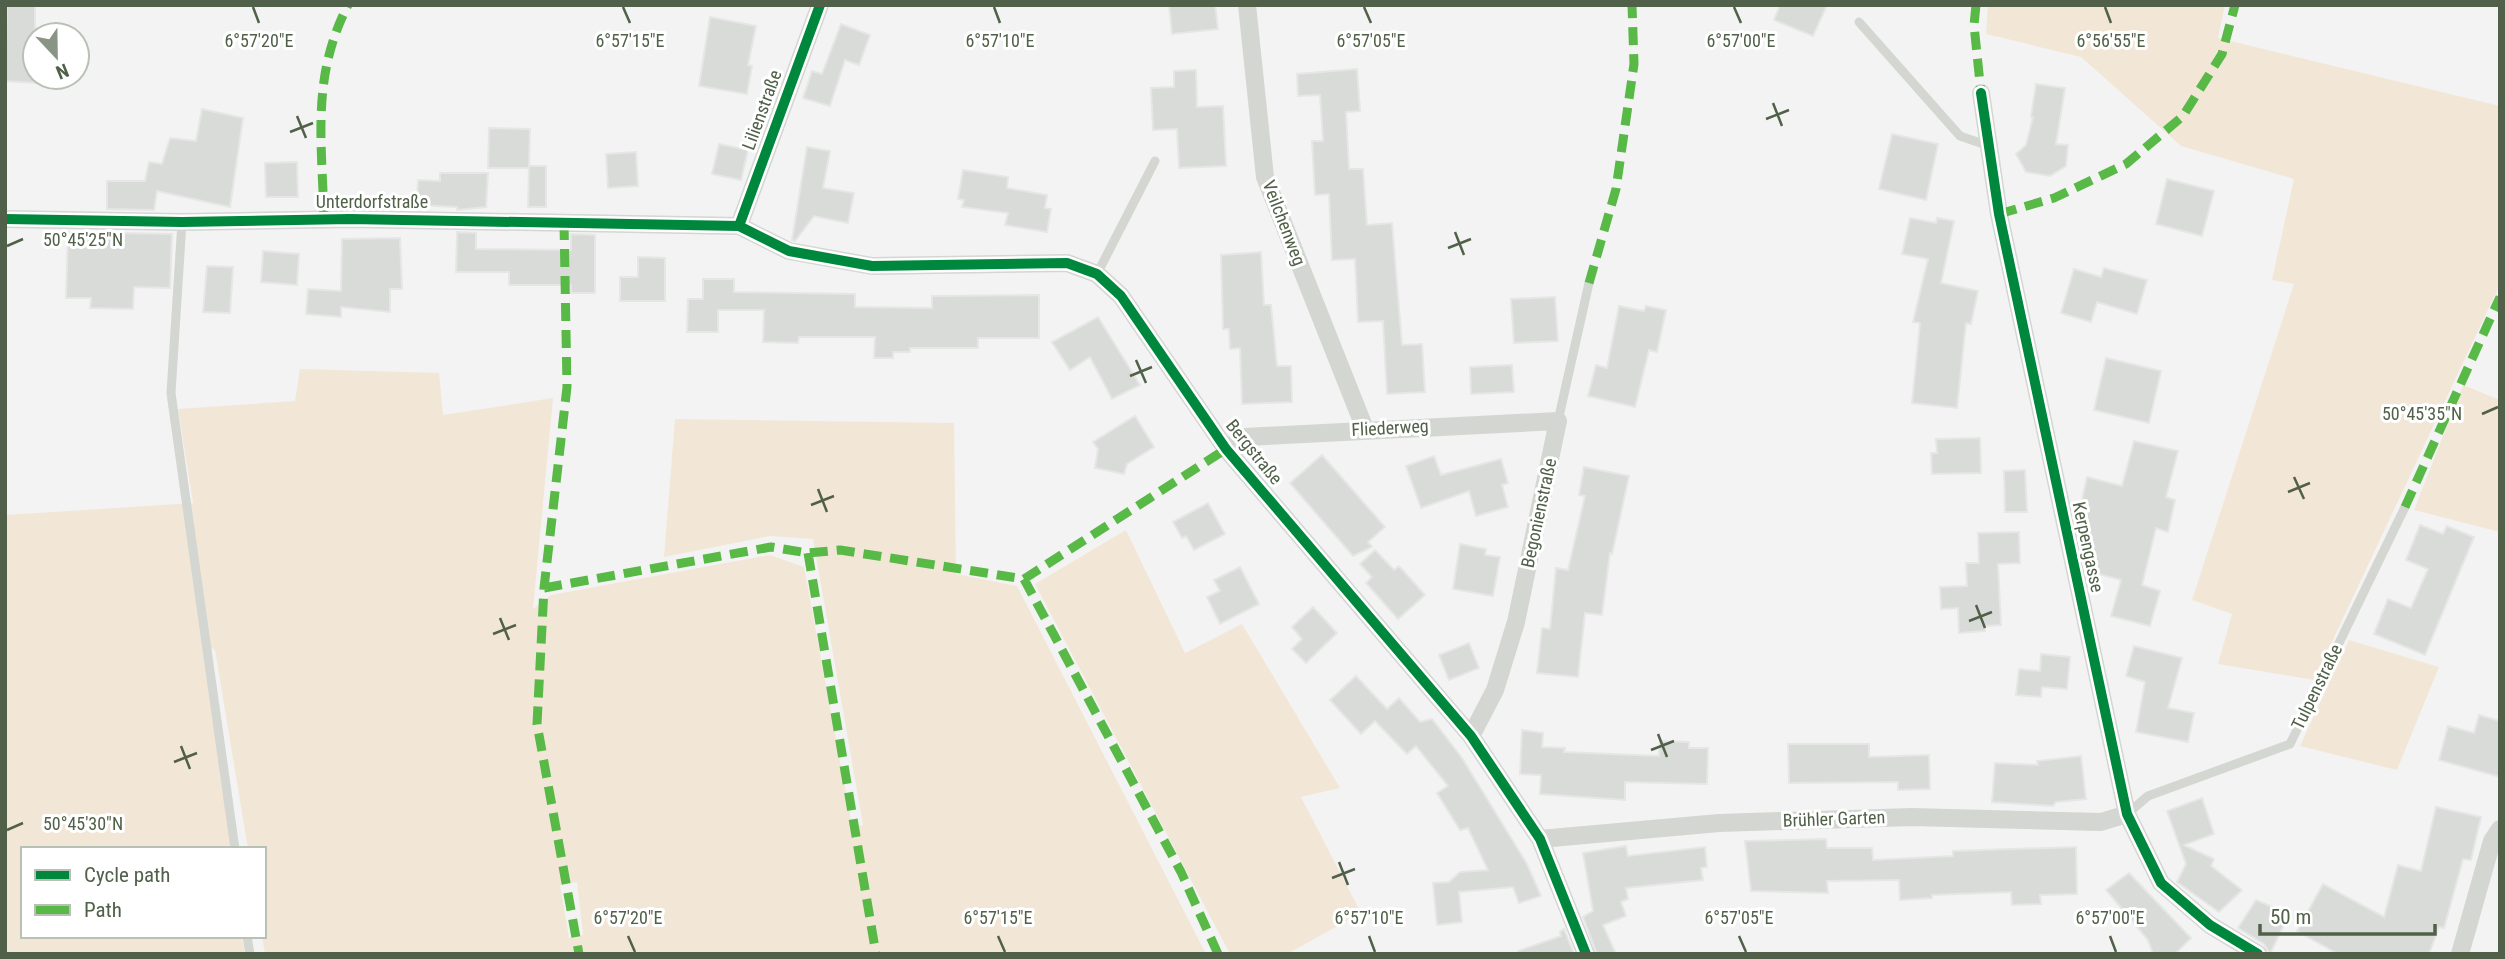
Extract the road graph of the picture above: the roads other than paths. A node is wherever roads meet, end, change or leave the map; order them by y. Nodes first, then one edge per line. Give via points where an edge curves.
1 (820, 5) edge
2 (1247, 5) edge
3 (1859, 22) dead end
4 (1981, 93) dead end
5 (1989, 146) junction
6 (1155, 161) dead end
7 (5, 219) edge
8 (182, 222) junction
9 (739, 226) junction
10 (1097, 274) junction
11 (1589, 283) dead end
12 (1558, 421) junction
13 (1365, 429) junction
14 (1226, 449) junction
15 (2404, 507) dead end
16 (1471, 736) junction
17 (2127, 814) junction
18 (2500, 828) edge
19 (1540, 839) junction
20 (235, 847) edge
21 (1586, 954) edge
22 (2258, 954) edge
23 (2460, 954) edge

1 - 9 street, Lilienstraße
2 - 13 street, Veilchenweg via 1265,177
3 - 5 lane via 1960,136
4 - 5 street, Kerpengasse
5 - 17 street, Kerpengasse via 1999,214
6 - 10 lane
7 - 8 street, Unterdorfstraße
8 - 9 street, Unterdorfstraße via 337,219
8 - 20 lane via 171,393
9 - 10 street, Bergstraße via 789,251 872,267 1067,263
10 - 14 street, Bergstraße via 1121,296
11 - 12 lane, Begonienstraße
12 - 13 street, Fliederweg
12 - 16 street, Begonienstraße via 1516,622 1496,690
13 - 14 street, Fliederweg via 1245,437
14 - 16 street, Bergstraße
15 - 17 lane, Tulpenstraße via 2290,744 2148,796
16 - 19 street, Bergstraße
17 - 19 street, Brühler Garten via 2101,821 1912,817 1718,823
17 - 22 street, Kerpengasse via 2161,883 2210,925
18 - 23 street via 2492,841
19 - 21 street, Bergstraße

